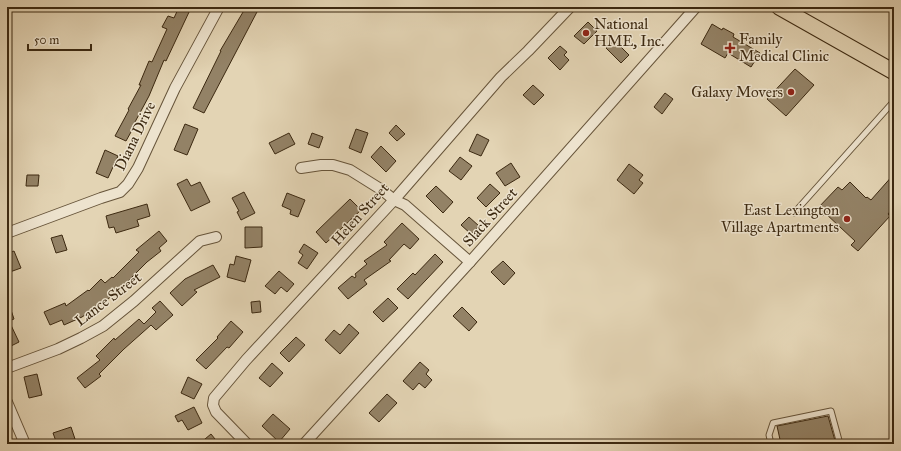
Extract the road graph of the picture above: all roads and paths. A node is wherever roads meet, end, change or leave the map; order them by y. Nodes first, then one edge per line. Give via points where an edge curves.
1 (219, 7) edge
2 (570, 7) edge
3 (696, 7) edge
4 (779, 7) edge
5 (894, 72) edge
6 (894, 101) edge
7 (301, 168) dead end
8 (394, 200) junction
9 (794, 214) dead end
10 (7, 233) edge
11 (216, 237) dead end
12 (470, 262) junction
13 (7, 368) edge
14 (7, 402) edge
15 (25, 444) edge
16 (247, 444) edge
17 (304, 444) edge
18 (771, 444) edge
19 (840, 444) edge

1 - 10 street, Diana Drive via 128,184 120,192
2 - 8 street, Helen Street via 501,76
3 - 12 street, Slack Street
4 - 5 main road
6 - 9 lane
7 - 8 street via 333,165 350,170
8 - 12 street via 405,205
8 - 16 street, Helen Street via 214,398 216,412
11 - 13 street, Lance Street via 200,241 103,326 58,349
12 - 17 street, Slack Street
14 - 15 street
18 - 19 lane via 769,435 773,423 831,411

